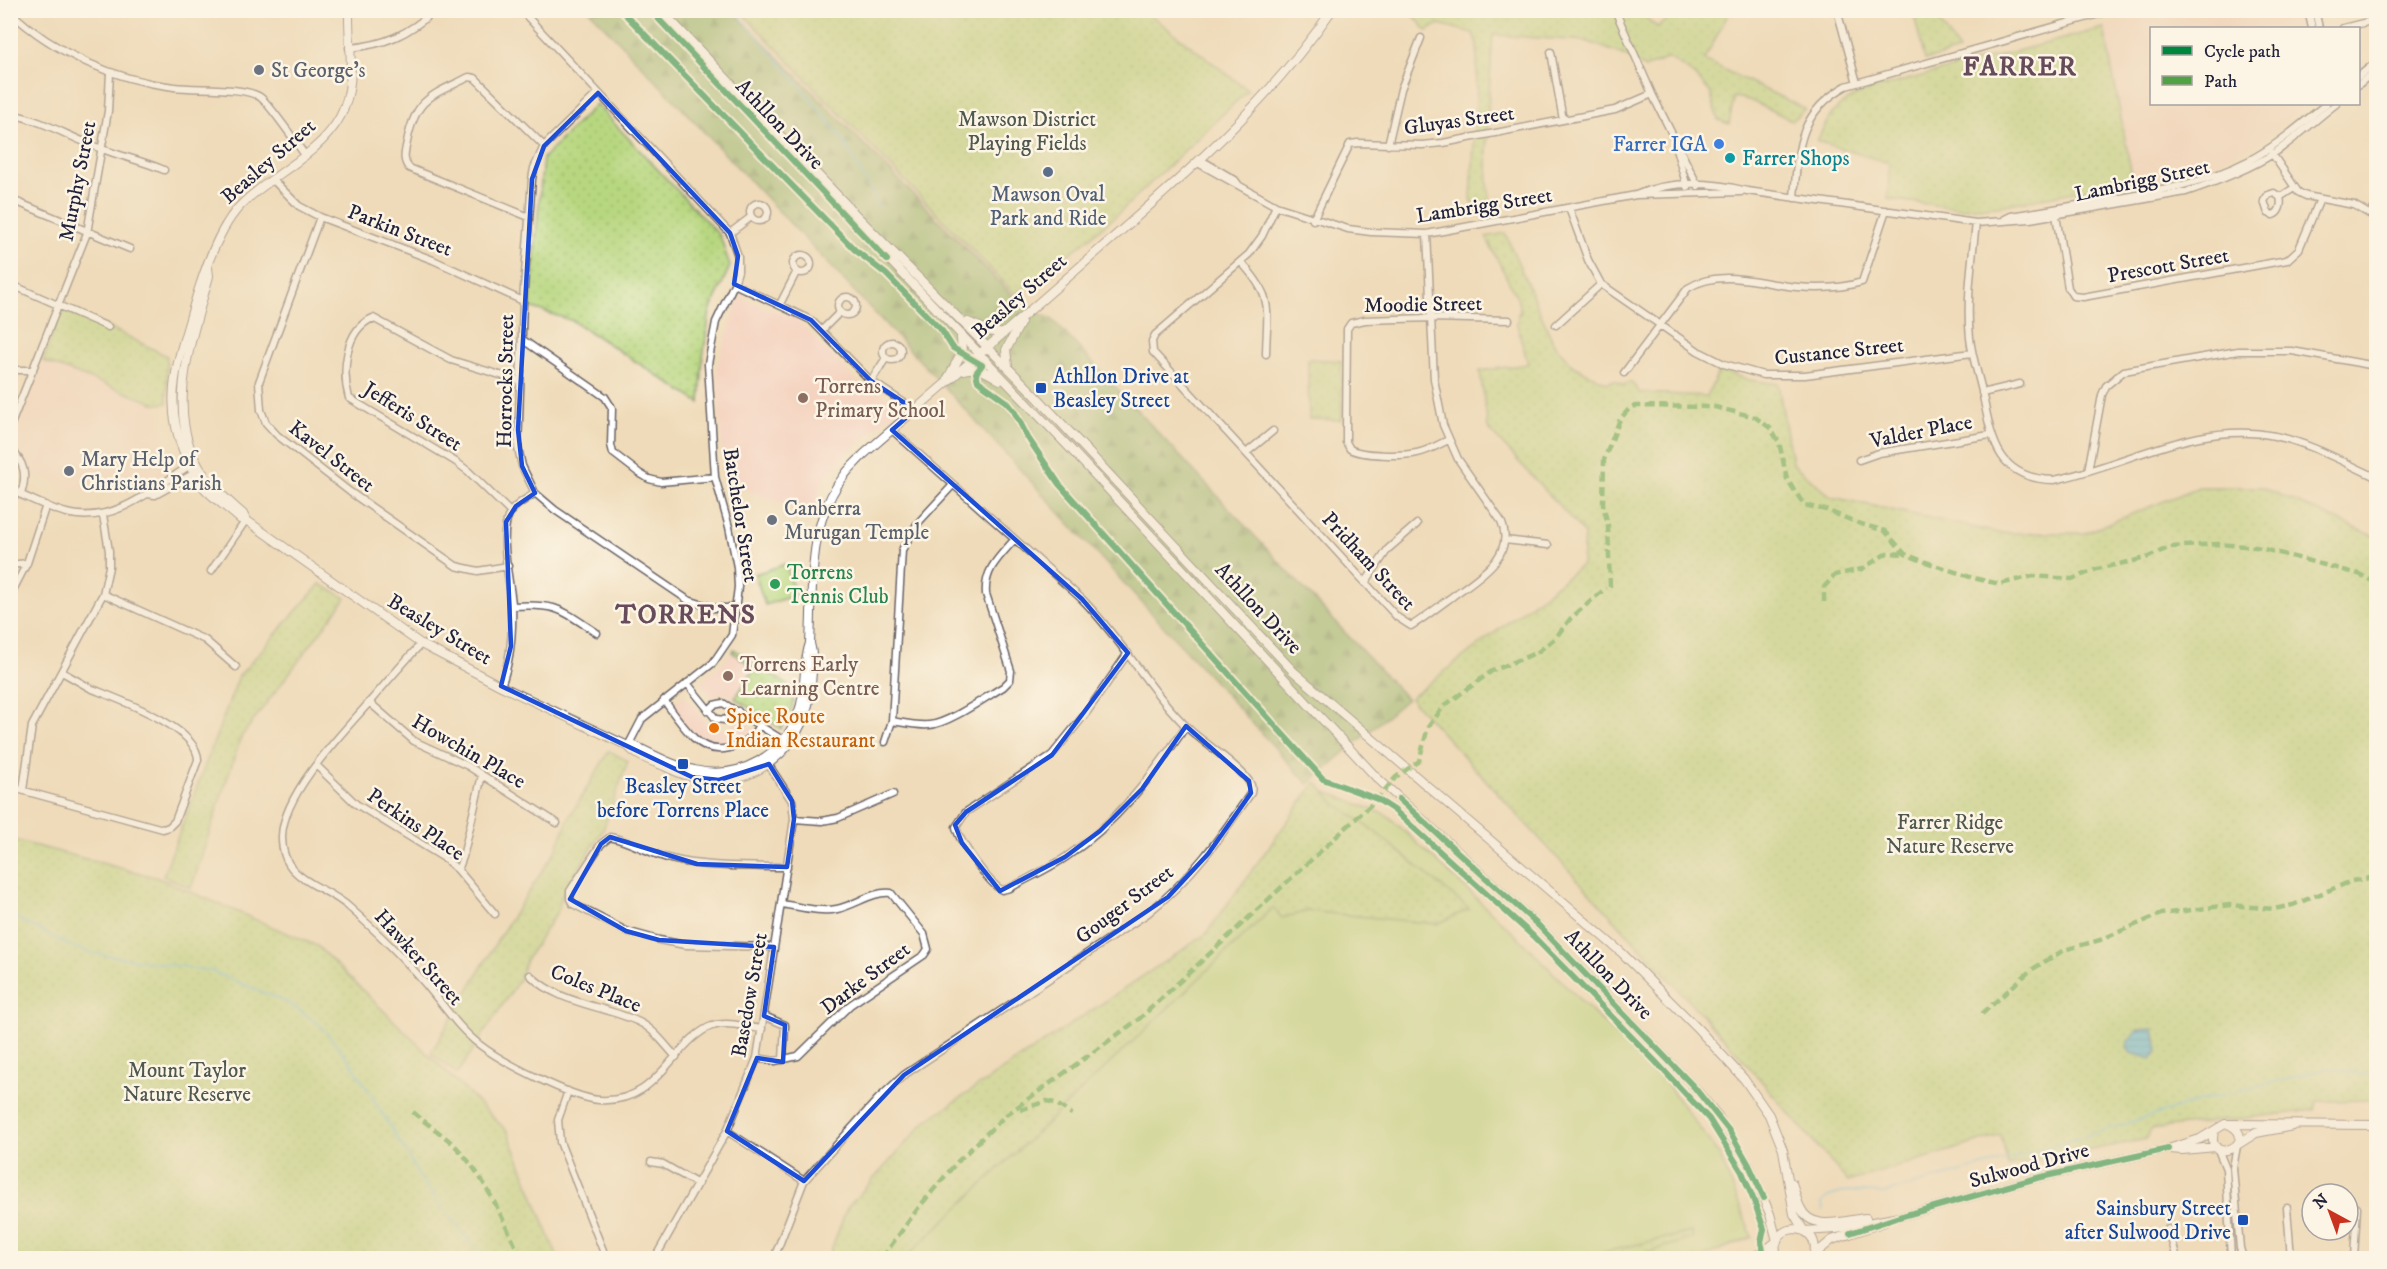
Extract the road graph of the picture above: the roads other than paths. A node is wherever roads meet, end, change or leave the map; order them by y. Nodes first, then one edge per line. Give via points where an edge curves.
1 (349, 10) edge
2 (435, 10) edge
3 (521, 10) edge
4 (650, 10) edge
5 (661, 10) edge
6 (1332, 10) edge
7 (1615, 10) edge
8 (1837, 10) edge
9 (2113, 10) edge
10 (2308, 10) edge
11 (2315, 10) edge
12 (10, 12) edge
13 (2371, 21) dead end
14 (2312, 27) edge
15 (2319, 27) edge
16 (2347, 27) edge
17 (1421, 38) dead end
18 (350, 48) junction
19 (1551, 52) dead end
20 (2376, 62) edge
21 (2376, 69) edge
22 (110, 73) junction
23 (2360, 74) edge
24 (1857, 83) junction
25 (2360, 83) edge
26 (598, 93) junction
27 (1652, 94) junction
28 (2325, 105) edge
29 (2333, 105) edge
30 (10, 114) edge
31 (1563, 120) junction
32 (1674, 141) junction
33 (1388, 145) junction
34 (544, 146) junction
35 (100, 149) junction
36 (2271, 152) junction
37 (305, 155) junction
38 (1200, 161) junction
39 (164, 170) dead end
40 (273, 180) junction
41 (1686, 184) junction
42 (1697, 184) junction
43 (2294, 188) junction
44 (1747, 191) junction
45 (1700, 192) junction
46 (1689, 193) junction
47 (1636, 195) junction
48 (2280, 197) dead end
49 (1794, 198) junction
50 (10, 199) edge
51 (2320, 199) junction
52 (2376, 205) edge
53 (1276, 206) junction
54 (1569, 208) junction
55 (1886, 210) junction
56 (2055, 212) junction
57 (2374, 216) edge
58 (320, 217) junction
59 (529, 217) junction
60 (751, 217) dead end
61 (1313, 220) junction
62 (1976, 223) junction
63 (87, 233) junction
64 (730, 233) junction
65 (1427, 234) junction
66 (130, 249) dead end
67 (1241, 262) junction
68 (797, 271) dead end
69 (10, 284) edge
70 (734, 284) junction
71 (1601, 284) junction
72 (523, 301) junction
73 (780, 304) junction
74 (59, 306) junction
75 (1029, 311) junction
76 (840, 312) dead end
77 (954, 312) junction
78 (1431, 318) junction
79 (1509, 320) dead end
80 (1556, 325) dead end
81 (1660, 325) junction
82 (108, 327) dead end
83 (822, 330) junction
84 (1003, 334) junction
85 (960, 335) junction
86 (523, 340) junction
87 (988, 347) junction
88 (1972, 353) junction
89 (1266, 354) dead end
90 (980, 355) junction
91 (886, 358) dead end
92 (2376, 366) edge
93 (1008, 367) junction
94 (10, 370) edge
95 (33, 370) junction
96 (961, 371) junction
97 (1624, 373) dead end
98 (520, 381) junction
99 (871, 381) junction
100 (2020, 384) dead end
101 (1009, 385) junction
102 (942, 387) junction
103 (1982, 393) junction
104 (915, 410) junction
105 (10, 427) edge
106 (892, 430) junction
107 (1273, 431) dead end
108 (1990, 435) junction
109 (1448, 440) junction
110 (10, 449) edge
111 (1246, 453) junction
112 (1859, 460) dead end
113 (195, 467) junction
114 (2088, 471) junction
115 (715, 477) junction
116 (2376, 477) edge
117 (952, 486) junction
118 (10, 490) edge
119 (535, 493) junction
120 (21, 494) junction
121 (45, 505) junction
122 (510, 512) junction
123 (103, 515) junction
124 (246, 520) junction
125 (1417, 524) dead end
126 (1014, 540) junction
127 (1505, 540) junction
128 (1548, 545) dead end
129 (27, 563) junction
130 (10, 565) edge
131 (508, 566) junction
132 (211, 571) dead end
133 (1365, 583) junction
134 (103, 594) junction
135 (10, 596) edge
136 (512, 606) junction
137 (736, 608) junction
138 (597, 633) dead end
139 (421, 644) junction
140 (1128, 653) junction
141 (236, 667) dead end
142 (62, 672) junction
143 (687, 683) junction
144 (501, 686) junction
145 (664, 700) junction
146 (369, 702) junction
147 (708, 711) junction
148 (738, 711) junction
149 (892, 721) junction
150 (759, 726) junction
151 (1186, 726) junction
152 (786, 742) junction
153 (885, 742) dead end
154 (628, 746) junction
155 (766, 761) junction
156 (316, 765) junction
157 (482, 775) junction
158 (10, 787) edge
159 (23, 790) junction
160 (893, 794) dead end
161 (794, 819) junction
162 (556, 823) dead end
163 (787, 867) junction
164 (458, 870) junction
165 (781, 904) junction
166 (495, 914) dead end
167 (774, 947) junction
168 (530, 975) dead end
169 (764, 1016) junction
170 (762, 1029) junction
171 (676, 1057) junction
172 (757, 1058) junction
173 (783, 1060) junction
174 (568, 1091) junction
175 (2228, 1124) junction
176 (2376, 1125) edge
177 (2294, 1126) junction
178 (727, 1131) junction
179 (2214, 1132) junction
180 (2237, 1145) junction
181 (2217, 1147) junction
182 (2168, 1149) junction
183 (651, 1162) dead end
184 (1788, 1178) junction
185 (804, 1181) junction
186 (698, 1184) junction
187 (2287, 1208) dead end
188 (1899, 1217) junction
189 (1889, 1218) junction
190 (2168, 1229) dead end
191 (1804, 1231) junction
192 (1776, 1241) junction
193 (2355, 1242) edge
194 (1813, 1257) edge
195 (606, 1258) edge
196 (655, 1258) edge
197 (774, 1258) edge
198 (1749, 1258) edge
199 (1778, 1258) edge
200 (2177, 1258) edge
201 (2231, 1258) edge
202 (2243, 1258) edge
203 (2291, 1258) edge
204 (2354, 1258) edge

1 - 18 main road, Beasley Street
2 - 18 street via 415,29 398,37
3 - 26 street, Batchelor Street
4 - 85 main road, Athllon Drive
5 - 77 main road, Athllon Drive
6 - 38 main road, Beasley Street via 1292,65
7 - 27 street
8 - 24 street
9 - 24 street
10 - 14 street
11 - 15 street
12 - 22 street via 52,44
13 - 16 street
17 - 33 street via 1401,89
18 - 37 main road, Beasley Street via 351,87 347,104 339,120
19 - 31 street
20 - 23 street
21 - 25 street
22 - 35 street, Murphy Street
22 - 37 street via 142,82 247,92 261,97
24 - 49 street via 1836,92 1810,118 1798,149
26 - 34 street, Horrocks Street
26 - 64 street, Batchelor Street
27 - 31 street, Gluyas Street via 1615,110
27 - 32 street
28 - 36 street, Lambrigg Street
29 - 36 street, Lambrigg Street
30 - 35 street
31 - 33 street, Gluyas Street via 1443,143
32 - 41 street
32 - 42 street
33 - 61 street, Gluyas Street via 1350,144
34 - 59 street, Horrocks Street via 534,168
34 - 59 street via 469,77 428,98 419,106 410,126 404,157 410,168
35 - 39 street
35 - 63 street, Murphy Street
36 - 43 street
36 - 56 street, Lambrigg Street via 2230,176 2186,192
37 - 40 main road, Beasley Street
38 - 53 street, Lambrigg Street via 1232,184
38 - 75 main road, Beasley Street
40 - 58 street, Parkin Street via 291,200
40 - 113 main road, Beasley Street via 228,220 208,268 182,382 185,428
41 - 42 street, Lambrigg Street
41 - 46 street
41 - 47 street, Lambrigg Street
42 - 44 street, Lambrigg Street
42 - 45 street
43 - 48 street
43 - 51 street
44 - 45 street, Lambrigg Street
44 - 49 street, Lambrigg Street
45 - 46 street, Lambrigg Street
46 - 47 street, Lambrigg Street
47 - 54 street, Lambrigg Street
49 - 55 street, Lambrigg Street
50 - 63 street
51 - 56 street, Prescott Street via 2297,254 2288,260 2083,297 2073,296 2068,288
51 - 57 street via 2354,205
52 - 57 street
53 - 61 street, Lambrigg Street
53 - 67 street, Pridham Street via 1262,237
54 - 65 street, Lambrigg Street
54 - 71 street, Custance Street
55 - 62 street, Lambrigg Street
55 - 81 street via 1862,282 1799,288 1734,278 1704,279 1688,288
56 - 62 street, Lambrigg Street via 2010,222 2005,219
58 - 72 street, Parkin Street via 433,260
58 - 131 street, Kavel Street via 259,382 258,396 266,423 350,492 456,566 478,571
59 - 72 street, Horrocks Street
60 - 64 street
61 - 65 street, Lambrigg Street via 1371,232
62 - 88 street via 1969,313
63 - 66 street
63 - 74 street, Murphy Street
64 - 70 street, Batchelor Street via 738,256
65 - 78 street
67 - 89 street via 1266,295
67 - 111 street, Pridham Street via 1155,335 1151,346
68 - 73 street
69 - 74 street
70 - 73 street
70 - 115 street, Batchelor Street via 716,322 709,352
71 - 80 street
71 - 81 street, Custance Street
72 - 86 street, Horrocks Street
73 - 83 street via 812,320
74 - 82 street
74 - 95 street, Murphy Street
75 - 84 main road, Beasley Street
75 - 93 main road via 1006,350
76 - 83 street
77 - 84 main road via 973,325
77 - 87 main road, Athllon Drive
78 - 79 street, Moodie Street
78 - 109 street via 1436,396
78 - 109 street, Moodie Street via 1351,323 1346,337 1346,442 1356,453 1415,454
81 - 88 street, Custance Street via 1724,364 1776,376
81 - 97 street
83 - 99 street
84 - 87 main road, Beasley Street
85 - 90 main road, Athllon Drive
85 - 102 main road via 963,341 959,360
86 - 98 street, Horrocks Street
86 - 115 street via 610,402 613,453 639,473 661,482
87 - 90 main road, Beasley Street
87 - 93 main road, Athllon Drive
88 - 103 street
90 - 96 main road, Beasley Street
90 - 101 main road, Athllon Drive
91 - 99 street
92 - 114 street via 2292,351 2262,350 2124,371 2106,386 2102,395
93 - 184 main road, Athllon Drive via 1299,677 1649,978 1755,1093 1779,1137
94 - 95 street
95 - 105 street, Murphy Street
96 - 101 main road via 983,370
96 - 102 main road, Beasley Street
98 - 119 street, Horrocks Street via 518,448
98 - 122 street, Jefferis Street via 451,360 373,318 359,327 347,350 349,398 456,462
99 - 104 street
100 - 103 street
101 - 192 main road, Athllon Drive via 1376,777 1539,926 1702,1096 1730,1131 1749,1165 1770,1214
102 - 104 main road, Beasley Street
103 - 108 street
104 - 106 main road, Beasley Street
106 - 117 street, Gouger Street
106 - 152 main road, Beasley Street via 844,476 822,515 816,538 810,705 800,729
107 - 111 street
108 - 112 street, Valder Place
108 - 114 street via 2000,455 2026,477 2054,480
109 - 127 street via 1501,521
110 - 120 street via 24,466
111 - 133 street, Pridham Street
113 - 123 street via 155,495 147,494
113 - 124 main road, Beasley Street
114 - 116 street via 2193,438 2235,432 2296,442
115 - 137 street, Batchelor Street via 737,567
117 - 126 street, Gouger Street
117 - 149 street via 917,524 902,550
118 - 120 street
119 - 122 street
119 - 137 street, Horrocks Street via 688,600 714,608
120 - 121 street
121 - 123 street via 86,516
121 - 129 street
122 - 131 street via 505,532
123 - 134 street via 109,567
124 - 132 street
124 - 139 main road, Beasley Street
125 - 133 street via 1388,549
126 - 140 street, Gouger Street via 1082,599
126 - 149 street via 989,570 985,582 1011,671 1010,680 944,722 918,726
127 - 128 street
127 - 133 street, Pridham Street via 1490,568 1411,626
129 - 130 street
129 - 135 street
131 - 136 street
134 - 141 street via 204,640
134 - 142 street
136 - 138 street via 552,606
136 - 144 street via 508,666
137 - 143 street, Batchelor Street via 728,643 713,663
139 - 144 main road, Beasley Street
139 - 146 street, Hawker Street
140 - 151 street, Gouger Street
140 - 151 street via 1052,755 957,821 962,843 998,888 1010,888 1065,857 1100,831 1142,789
142 - 159 street via 32,726
142 - 159 street via 163,720 194,746 198,760 175,821 163,829
143 - 145 street, Batchelor Street
143 - 147 street
144 - 154 main road, Beasley Street
145 - 150 street via 694,738 711,748 737,746
145 - 154 street, Batchelor Street via 642,719
146 - 156 street, Hawker Street
146 - 157 street, Howchin Place via 414,741
147 - 148 street via 723,703
147 - 148 street via 723,720
148 - 150 street
149 - 153 street
150 - 152 street
151 - 185 street, Gouger Street via 1252,787 1196,869 1148,913 904,1076
152 - 155 main road, Beasley Street
154 - 155 main road, Beasley Street via 631,751 702,780 743,776
155 - 161 street, Basedow Street via 792,801
156 - 164 street, Perkins Place via 356,804
156 - 174 street, Hawker Street via 284,822 282,846 295,872 361,918 482,1046
157 - 162 street, Howchin Place
157 - 164 street
158 - 159 street
160 - 161 street via 838,818
161 - 163 street, Basedow Street
163 - 165 street, Basedow Street
163 - 167 street via 697,864 652,854 610,837 601,844 570,891 573,904 626,931 685,945
164 - 166 street, Perkins Place
165 - 167 street, Basedow Street
165 - 173 street, Darke Street via 835,910 878,893 891,893 924,934 928,950 850,1005 798,1056
167 - 169 street, Basedow Street
168 - 171 street, Coles Place via 549,990 649,1027
169 - 170 street, Basedow Street
169 - 173 street via 785,1025
170 - 171 street, Hawker Street via 712,1026 688,1042
170 - 172 street, Basedow Street
171 - 174 street, Hawker Street via 656,1080 628,1095 600,1100
172 - 173 street
172 - 178 street, Basedow Street
174 - 195 street via 558,1120 560,1142
175 - 177 main road
175 - 179 main road
175 - 180 main road via 2238,1132
176 - 177 main road
177 - 180 main road via 2256,1133
178 - 185 street
178 - 186 street, Basedow Street
179 - 181 main road via 2212,1138
179 - 182 main road, Sulwood Drive
180 - 181 main road via 2229,1150
180 - 202 street via 2233,1168
181 - 182 main road, Sulwood Drive
181 - 201 street via 2226,1169
182 - 188 main road, Sulwood Drive via 2037,1178
183 - 186 street via 663,1164
184 - 189 main road via 1803,1213 1815,1222
184 - 191 main road, Athllon Drive via 1794,1214
185 - 197 street, Gouger Street
186 - 196 street, Basedow Street
187 - 203 street
188 - 189 main road, Sulwood Drive
188 - 194 main road, Sulwood Drive via 1832,1240
189 - 191 main road, Sulwood Drive
190 - 200 street
191 - 192 main road, Sulwood Drive via 1788,1230
191 - 194 main road, Athllon Drive via 1814,1244
192 - 198 main road
192 - 199 main road, Athllon Drive
193 - 204 street

